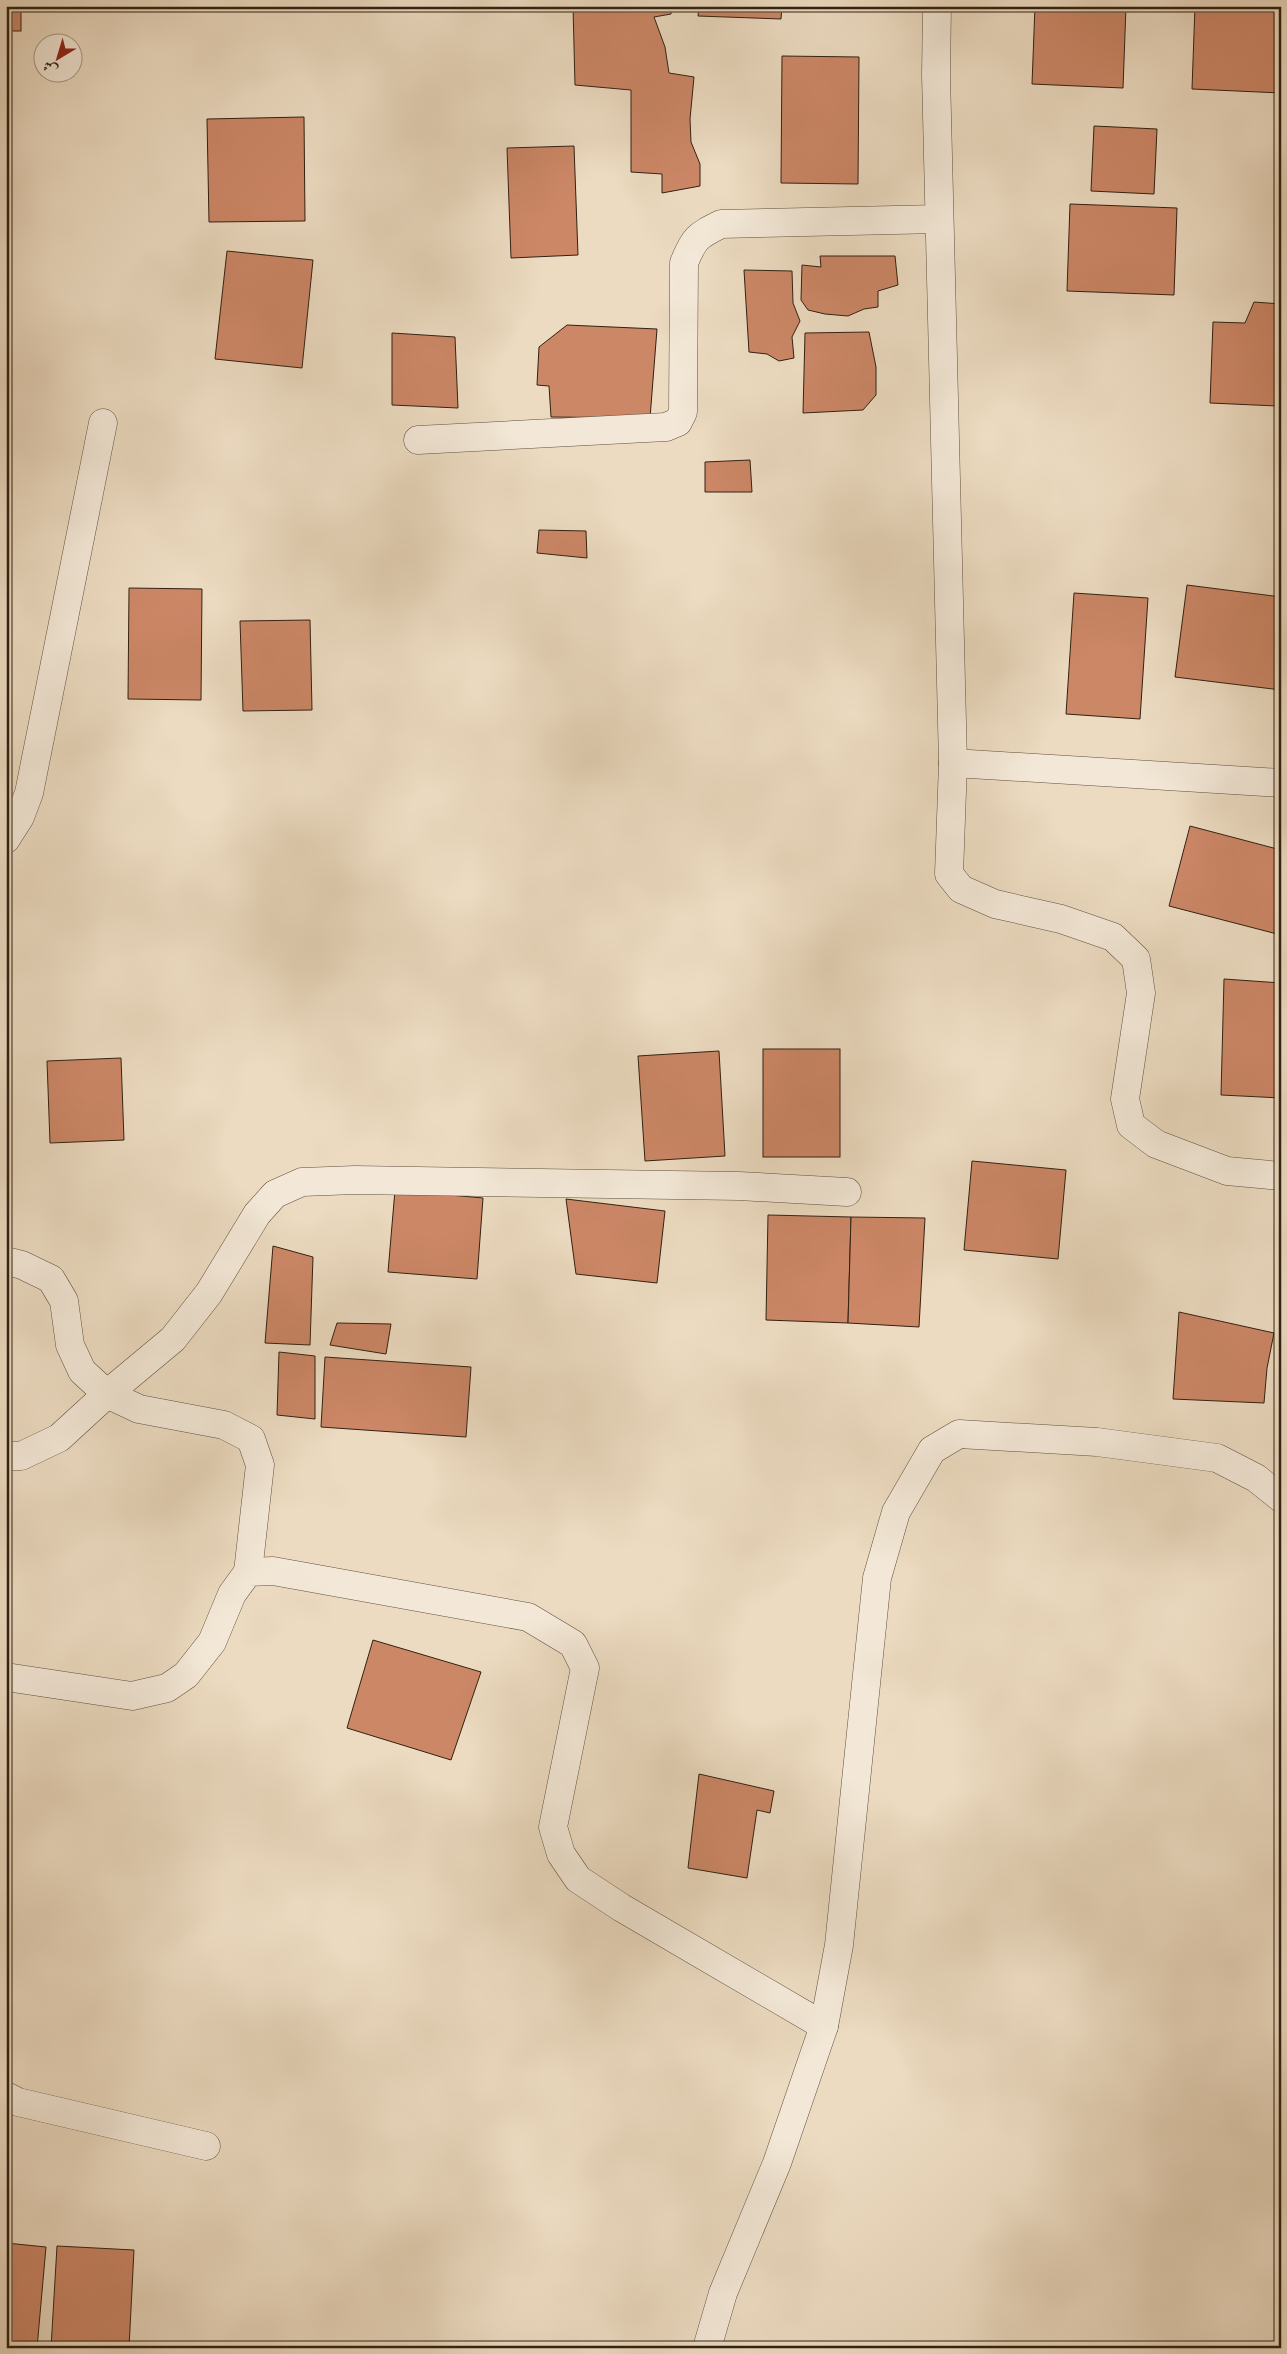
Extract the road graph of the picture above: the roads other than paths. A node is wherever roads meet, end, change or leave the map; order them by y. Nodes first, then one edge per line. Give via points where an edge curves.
1 (937, 6) edge
2 (939, 219) junction
3 (102, 423) dead end
4 (418, 440) dead end
5 (953, 763) junction
6 (1281, 783) edge
7 (6, 840) edge
8 (1281, 1176) edge
9 (847, 1192) dead end
10 (6, 1261) edge
11 (107, 1394) junction
12 (6, 1456) edge
13 (1281, 1498) edge
14 (248, 1572) junction
15 (6, 1677) edge
16 (824, 2026) junction
17 (6, 2096) edge
18 (206, 2146) dead end
19 (707, 2348) edge

1 - 2 street
2 - 4 street via 722,224 693,241 684,263 684,412 678,422 666,427
2 - 5 street
3 - 7 street via 29,793
5 - 6 street
5 - 8 street via 949,874 961,889 995,904 1060,919 1113,937 1136,958 1141,993 1125,1099 1131,1125 1156,1144 1227,1171
9 - 11 street via 739,1186 302,1182 275,1194 257,1214 209,1293 173,1339
10 - 11 street via 51,1279 64,1301 70,1345 82,1371
11 - 12 street via 59,1438 21,1456
11 - 14 street via 139,1409 224,1424 251,1439 260,1465
13 - 16 street via 1256,1478 1217,1458 1097,1442 959,1434 932,1450 896,1512 877,1578 839,1945
14 - 15 street via 232,1594 212,1642 186,1675 168,1688 132,1696
14 - 16 street via 273,1571 528,1617 573,1644 585,1668 553,1827 561,1854 578,1879 622,1908
16 - 19 street via 777,2163 723,2293
17 - 18 street via 18,2102

